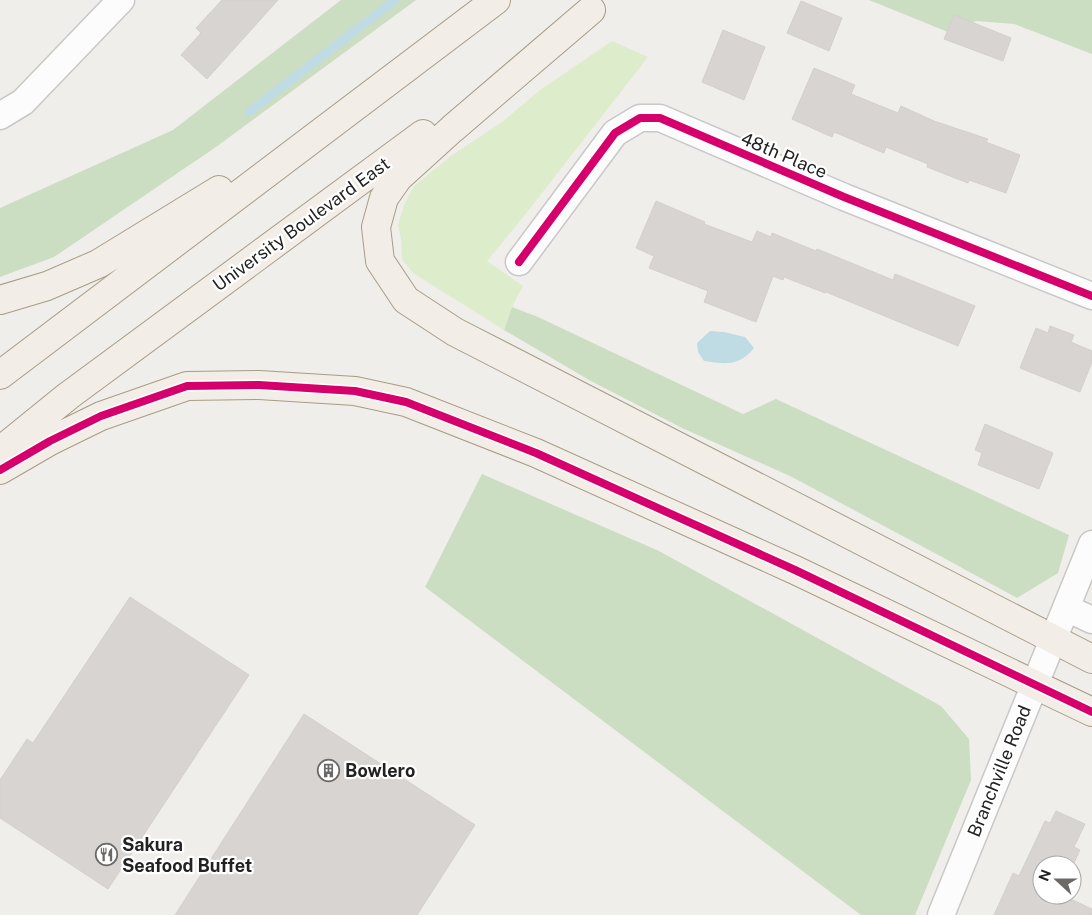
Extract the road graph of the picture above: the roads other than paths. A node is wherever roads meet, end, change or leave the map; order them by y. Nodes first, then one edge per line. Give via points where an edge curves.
1 (121, 0) edge
2 (496, 0) edge
3 (597, 5) edge
4 (367, 98) junction
5 (0, 116) edge
6 (519, 262) dead end
7 (1092, 296) edge
8 (0, 300) edge
9 (0, 375) edge
10 (0, 451) edge
11 (0, 470) edge
12 (1092, 544) edge
13 (1066, 608) junction
14 (1092, 620) edge
15 (1053, 640) junction
16 (1092, 659) edge
17 (1035, 685) junction
18 (1092, 712) edge
19 (941, 915) edge

1 - 5 street via 23,102
2 - 4 main road
3 - 10 main road, University Boulevard East via 68,396
3 - 15 main road via 452,129 398,178 384,198 376,227 380,261 406,300 464,336
4 - 8 main road via 98,264 47,286
4 - 9 main road
6 - 7 street, 48th Place via 615,133 640,118 660,118 844,197
11 - 17 main road via 101,416 187,386 259,385 345,391 406,402 617,489
12 - 13 street, Branchville Road
13 - 14 street
13 - 15 street, Branchville Road
15 - 16 main road
15 - 17 street, Branchville Road
17 - 18 main road
17 - 19 street, Branchville Road

